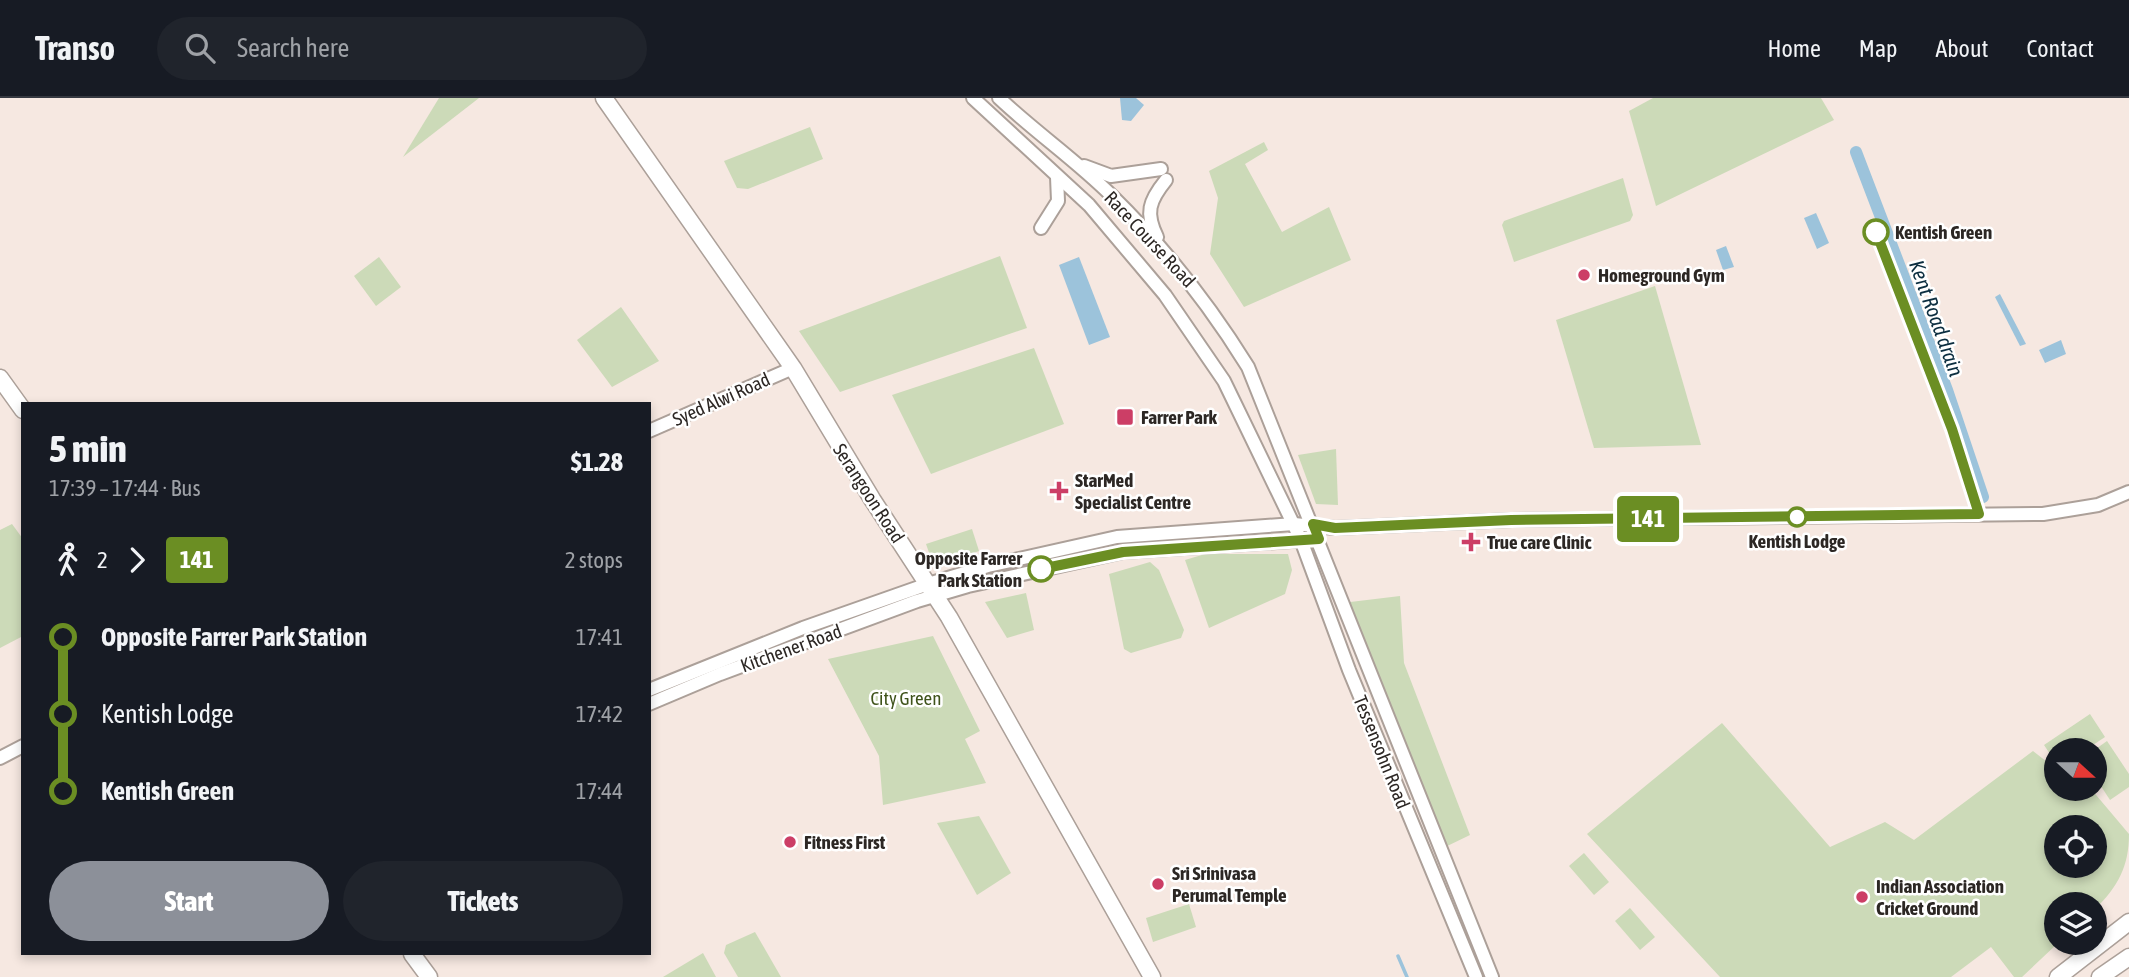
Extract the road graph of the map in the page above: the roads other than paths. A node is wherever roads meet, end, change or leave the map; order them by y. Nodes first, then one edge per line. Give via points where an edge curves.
1 (604, 98) edge
2 (974, 98) edge
3 (999, 98) edge
4 (1068, 158) junction
5 (1057, 177) junction
6 (1041, 228) dead end
7 (1161, 247) junction
8 (793, 368) junction
9 (0, 378) edge
10 (21, 407) edge
11 (651, 430) edge
12 (2129, 492) edge
13 (1294, 524) junction
14 (1313, 524) junction
15 (1335, 528) junction
16 (1319, 539) junction
17 (1301, 540) junction
18 (932, 590) junction
19 (651, 689) edge
20 (651, 703) edge
21 (21, 747) edge
22 (0, 758) edge
23 (2129, 922) edge
24 (413, 955) edge
25 (2129, 957) edge
26 (429, 977) edge
27 (1152, 977) edge
28 (1476, 977) edge
29 (1492, 977) edge
30 (2058, 977) edge
31 (2100, 977) edge

1 - 8 main road, Serangoon Road
2 - 5 street, Race Course Road
3 - 4 street, Race Course Road
4 - 7 street, Race Course Road via 1111,194
4 - 7 street via 1111,176 1163,175 1149,205 1149,221
5 - 6 street via 1058,201
5 - 13 street, Race Course Road via 1089,205 1129,252 1207,354
7 - 14 street, Race Course Road via 1188,276 1248,367
8 - 11 street, Syed Alwi Road
8 - 18 main road, Serangoon Road
9 - 10 main road
12 - 15 street via 2098,505 2043,514 1511,520
13 - 14 street
13 - 17 street, Tessensohn Road
13 - 18 street via 1117,537 988,566
14 - 15 street
14 - 16 street, Tessensohn Road
15 - 16 street
16 - 17 street
16 - 29 street, Tessensohn Road
17 - 18 street via 1123,552
17 - 28 street, Tessensohn Road via 1349,670
18 - 19 street, Kitchener Road via 803,628
18 - 20 street, Kitchener Road
18 - 27 main road, Serangoon Road
21 - 22 street
23 - 30 main road
24 - 26 main road
25 - 31 main road

